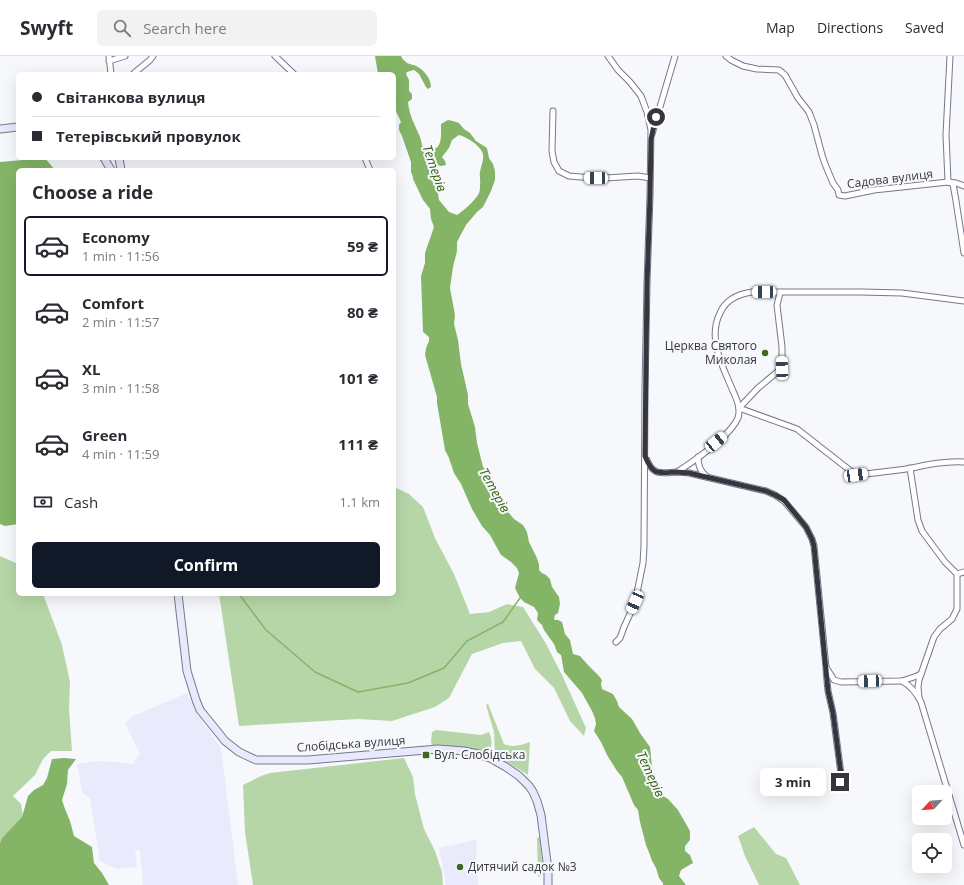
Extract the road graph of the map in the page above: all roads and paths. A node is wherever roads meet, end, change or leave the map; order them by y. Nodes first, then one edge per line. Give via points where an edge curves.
1 (125, 56) edge
2 (153, 56) edge
3 (275, 56) edge
4 (608, 56) edge
5 (675, 56) edge
6 (726, 56) edge
7 (950, 56) edge
8 (109, 59) edge
9 (110, 72) edge
10 (135, 72) edge
11 (292, 72) edge
12 (553, 111) dead end
13 (16, 126) edge
14 (0, 129) edge
15 (651, 139) junction
16 (650, 178) junction
17 (948, 182) junction
18 (964, 186) edge
19 (964, 253) edge
20 (780, 293) junction
21 (964, 301) edge
22 (739, 408) junction
23 (645, 456) junction
24 (698, 457) junction
25 (964, 462) edge
26 (910, 468) junction
27 (677, 472) junction
28 (707, 477) junction
29 (964, 572) edge
30 (957, 574) junction
31 (178, 596) edge
32 (616, 642) dead end
33 (826, 666) junction
34 (921, 674) junction
35 (902, 681) junction
36 (841, 682) junction
37 (828, 683) junction
38 (919, 698) junction
39 (840, 782) dead end
40 (964, 845) edge
41 (548, 885) edge

1 - 8 street
2 - 10 street
3 - 11 street
4 - 15 street via 641,96 648,112
5 - 15 street
6 - 17 street, Садова вулиця via 742,66 779,70 786,75 809,112 825,164 839,195
7 - 17 street via 946,135
8 - 9 street
12 - 16 street via 552,152 558,171 569,176 581,177
13 - 14 street
15 - 16 street
16 - 23 street
17 - 18 street
17 - 19 street via 953,184
20 - 21 street via 895,293
20 - 22 street via 777,305 782,368
20 - 22 street via 741,294 727,303 716,319 718,354
22 - 24 street via 733,426
22 - 26 street via 797,429 856,475
23 - 27 street via 655,472
23 - 32 street via 643,563 635,602
24 - 27 street
24 - 28 street via 700,468
25 - 26 street via 936,463
26 - 30 street via 922,531
27 - 28 street
28 - 33 street via 775,495 784,500 806,527 814,546
29 - 30 street
30 - 34 street via 957,609 952,619 934,637
31 - 41 street, Слобідська вулиця via 187,671 196,700 200,710 225,741 239,752 256,760 308,760 438,749 464,751 490,758 519,776 534,792 541,815
33 - 36 street via 833,678
33 - 37 street
34 - 35 street
34 - 38 street
35 - 36 street
35 - 38 street via 912,688
36 - 37 street
37 - 39 street
38 - 40 street

